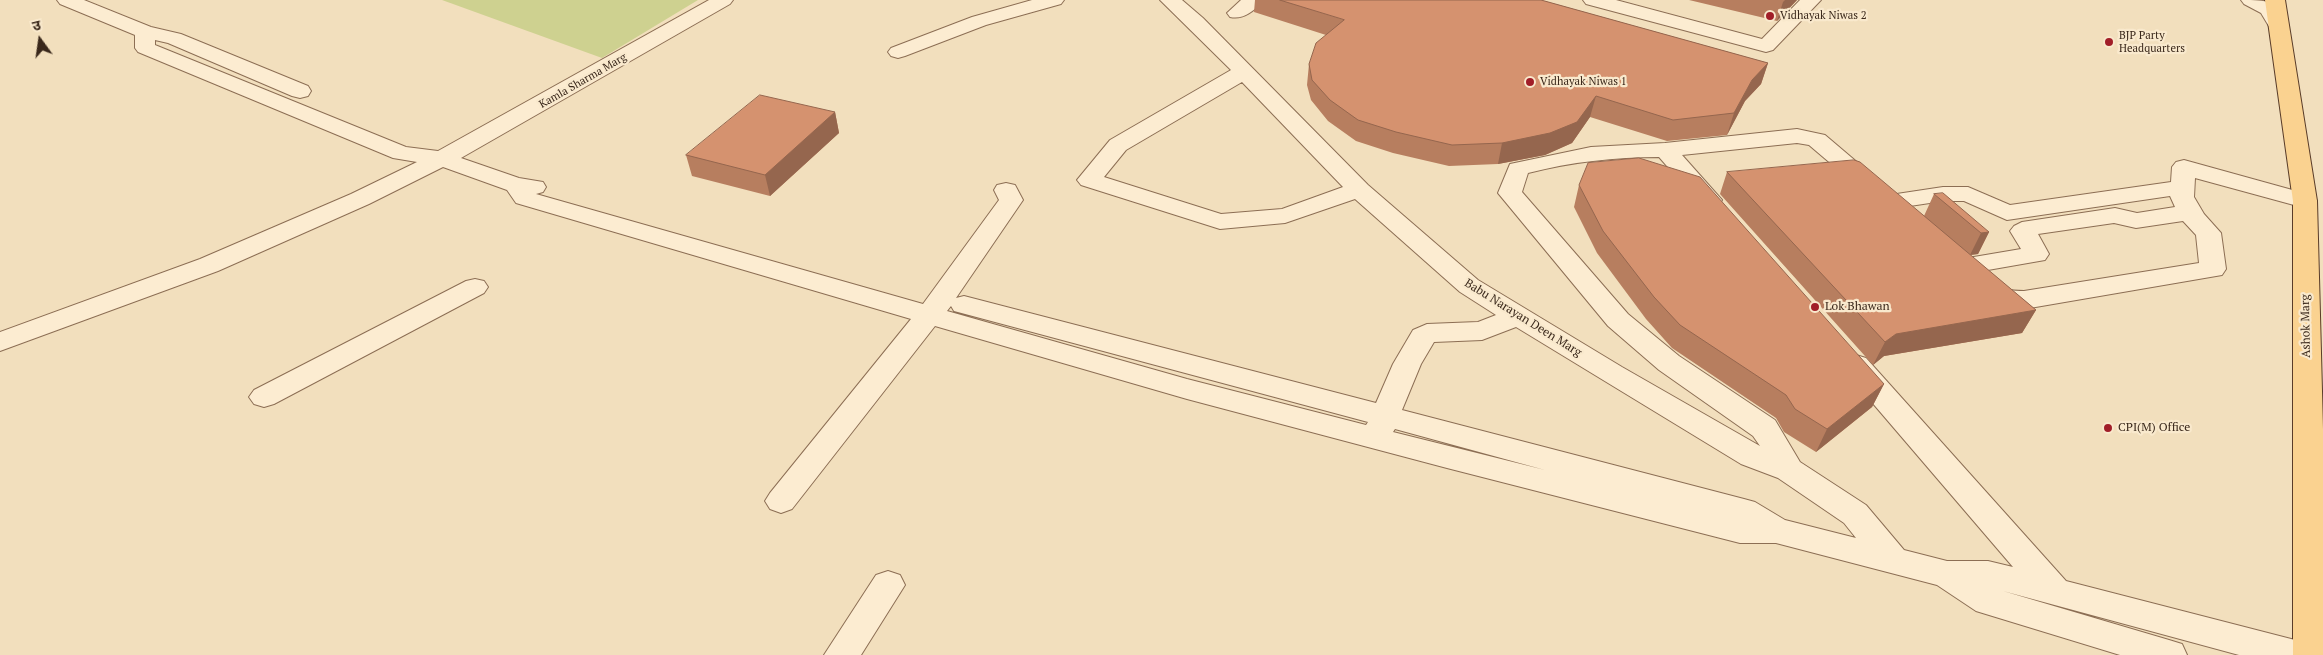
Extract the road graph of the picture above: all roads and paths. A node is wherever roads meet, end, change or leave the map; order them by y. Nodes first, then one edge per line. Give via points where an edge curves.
1 (67, 0) edge
2 (703, 0) edge
3 (723, 0) edge
4 (1054, 0) edge
5 (1170, 0) edge
6 (1253, 0) edge
7 (1593, 0) edge
8 (1811, 0) edge
9 (2251, 0) edge
10 (2276, 12) edge
11 (1237, 13) dead end
12 (898, 52) dead end
13 (605, 62) junction
14 (1244, 72) junction
15 (1665, 150) junction
16 (438, 156) junction
17 (2183, 187) junction
18 (1006, 190) dead end
19 (1359, 190) junction
20 (1890, 202) junction
21 (2314, 203) edge
22 (2190, 212) junction
23 (1724, 216) edge
24 (1912, 221) edge
25 (475, 287) dead end
26 (936, 307) junction
27 (1517, 316) junction
28 (0, 342) edge
29 (1841, 349) edge
30 (264, 397) dead end
31 (1380, 428) junction
32 (1789, 470) junction
33 (781, 501) dead end
34 (1894, 561) junction
35 (1947, 574) junction
36 (888, 585) dead end
37 (2055, 592) junction
38 (842, 655) edge
39 (2169, 655) edge
40 (2295, 655) edge
41 (2312, 655) edge

1 - 16 street via 145,32 145,48 401,153
2 - 13 street, Kamla Sharma Marg
3 - 13 street, Kamla Sharma Marg
4 - 12 street via 979,21
5 - 14 street, Babu Narayan Deen Marg
6 - 11 street
7 - 8 street via 1766,46
9 - 10 street
10 - 21 main road, Ashok Marg
13 - 16 street, Kamla Sharma Marg
14 - 19 street, Babu Narayan Deen Marg
14 - 19 street via 1118,145 1088,180 1220,222 1285,216
15 - 20 street via 1797,136 1817,140
15 - 23 street
15 - 32 street via 1558,158 1518,169 1510,193 1618,320 1669,363 1764,428
16 - 26 street via 515,186 525,198
16 - 28 street, Kamla Sharma Marg via 360,199 209,265
17 - 20 street via 2007,213 1968,194 1942,194
17 - 21 street via 2184,167
17 - 22 street via 2182,197
18 - 26 street via 1012,200
19 - 27 street, Babu Narayan Deen Marg via 1468,286
20 - 24 street
21 - 41 main road, Ashok Marg
22 - 22 street via 2208,233 2213,269 2024,300 1999,297 1957,260 2036,254 2034,245 2023,231 2031,227 2115,215 2136,221
25 - 30 street
26 - 31 street
26 - 33 street
27 - 31 street via 1482,331 1427,333 1423,336 1407,364
27 - 32 street, Babu Narayan Deen Marg via 1752,456
29 - 37 street
31 - 34 street via 1740,530 1776,530
32 - 34 street, Babu Narayan Deen Marg via 1855,514
34 - 35 street
35 - 37 street via 1988,574
35 - 39 street via 1988,601
36 - 38 street
37 - 40 street

